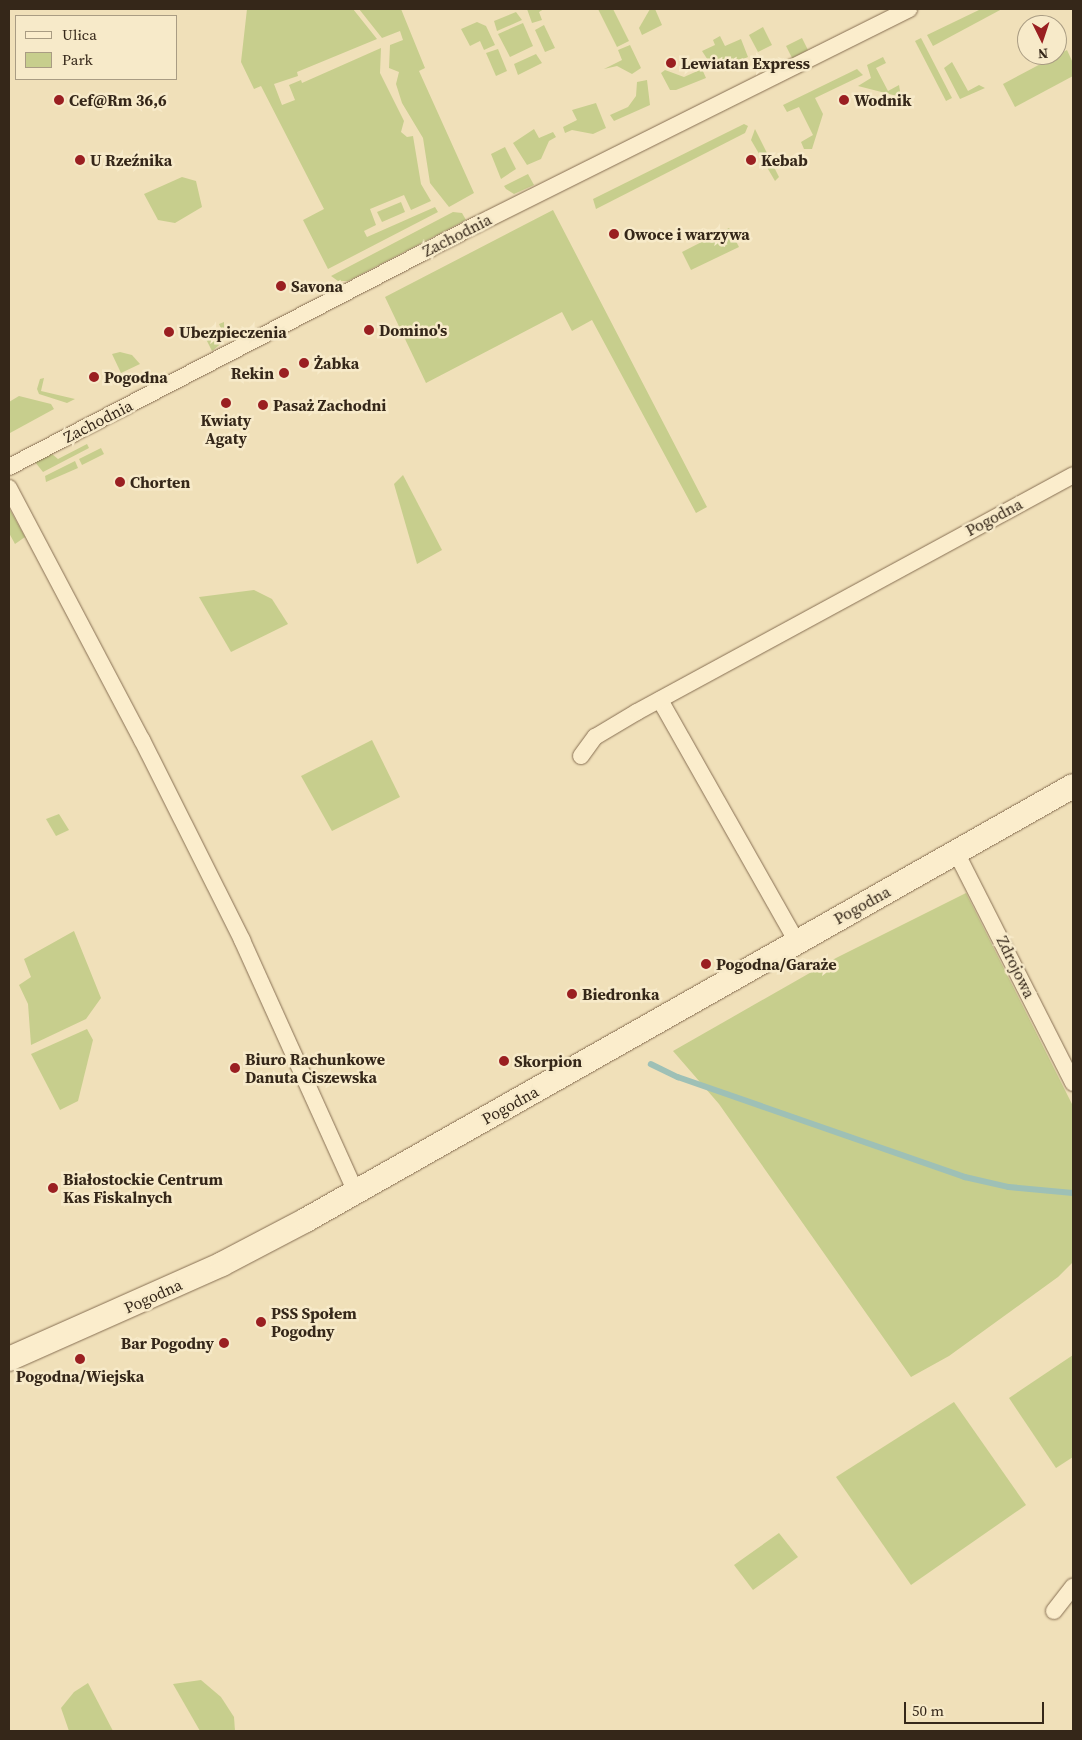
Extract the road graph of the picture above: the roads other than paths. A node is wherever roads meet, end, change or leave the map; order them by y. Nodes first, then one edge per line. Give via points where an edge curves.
1 (909, 9) edge
2 (9, 467) edge
3 (1073, 475) edge
4 (9, 488) edge
5 (660, 700) junction
6 (581, 756) dead end
7 (1073, 786) edge
8 (956, 852) junction
9 (797, 942) junction
10 (1073, 1083) edge
11 (356, 1192) junction
12 (9, 1340) edge
13 (40, 1345) junction
14 (9, 1359) edge
15 (1073, 1587) edge
16 (1054, 1611) dead end

1 - 2 street, Zachodnia via 476,225
3 - 5 street, Pogodna
4 - 11 street via 142,740 242,940
5 - 6 street, Pogodna via 595,737
5 - 9 street
7 - 8 street, Pogodna
8 - 9 street, Pogodna
8 - 10 street, Zdrojowa
9 - 11 street, Pogodna
11 - 13 street, Pogodna via 222,1264
12 - 13 street
13 - 14 street, Pogodna
15 - 16 street

